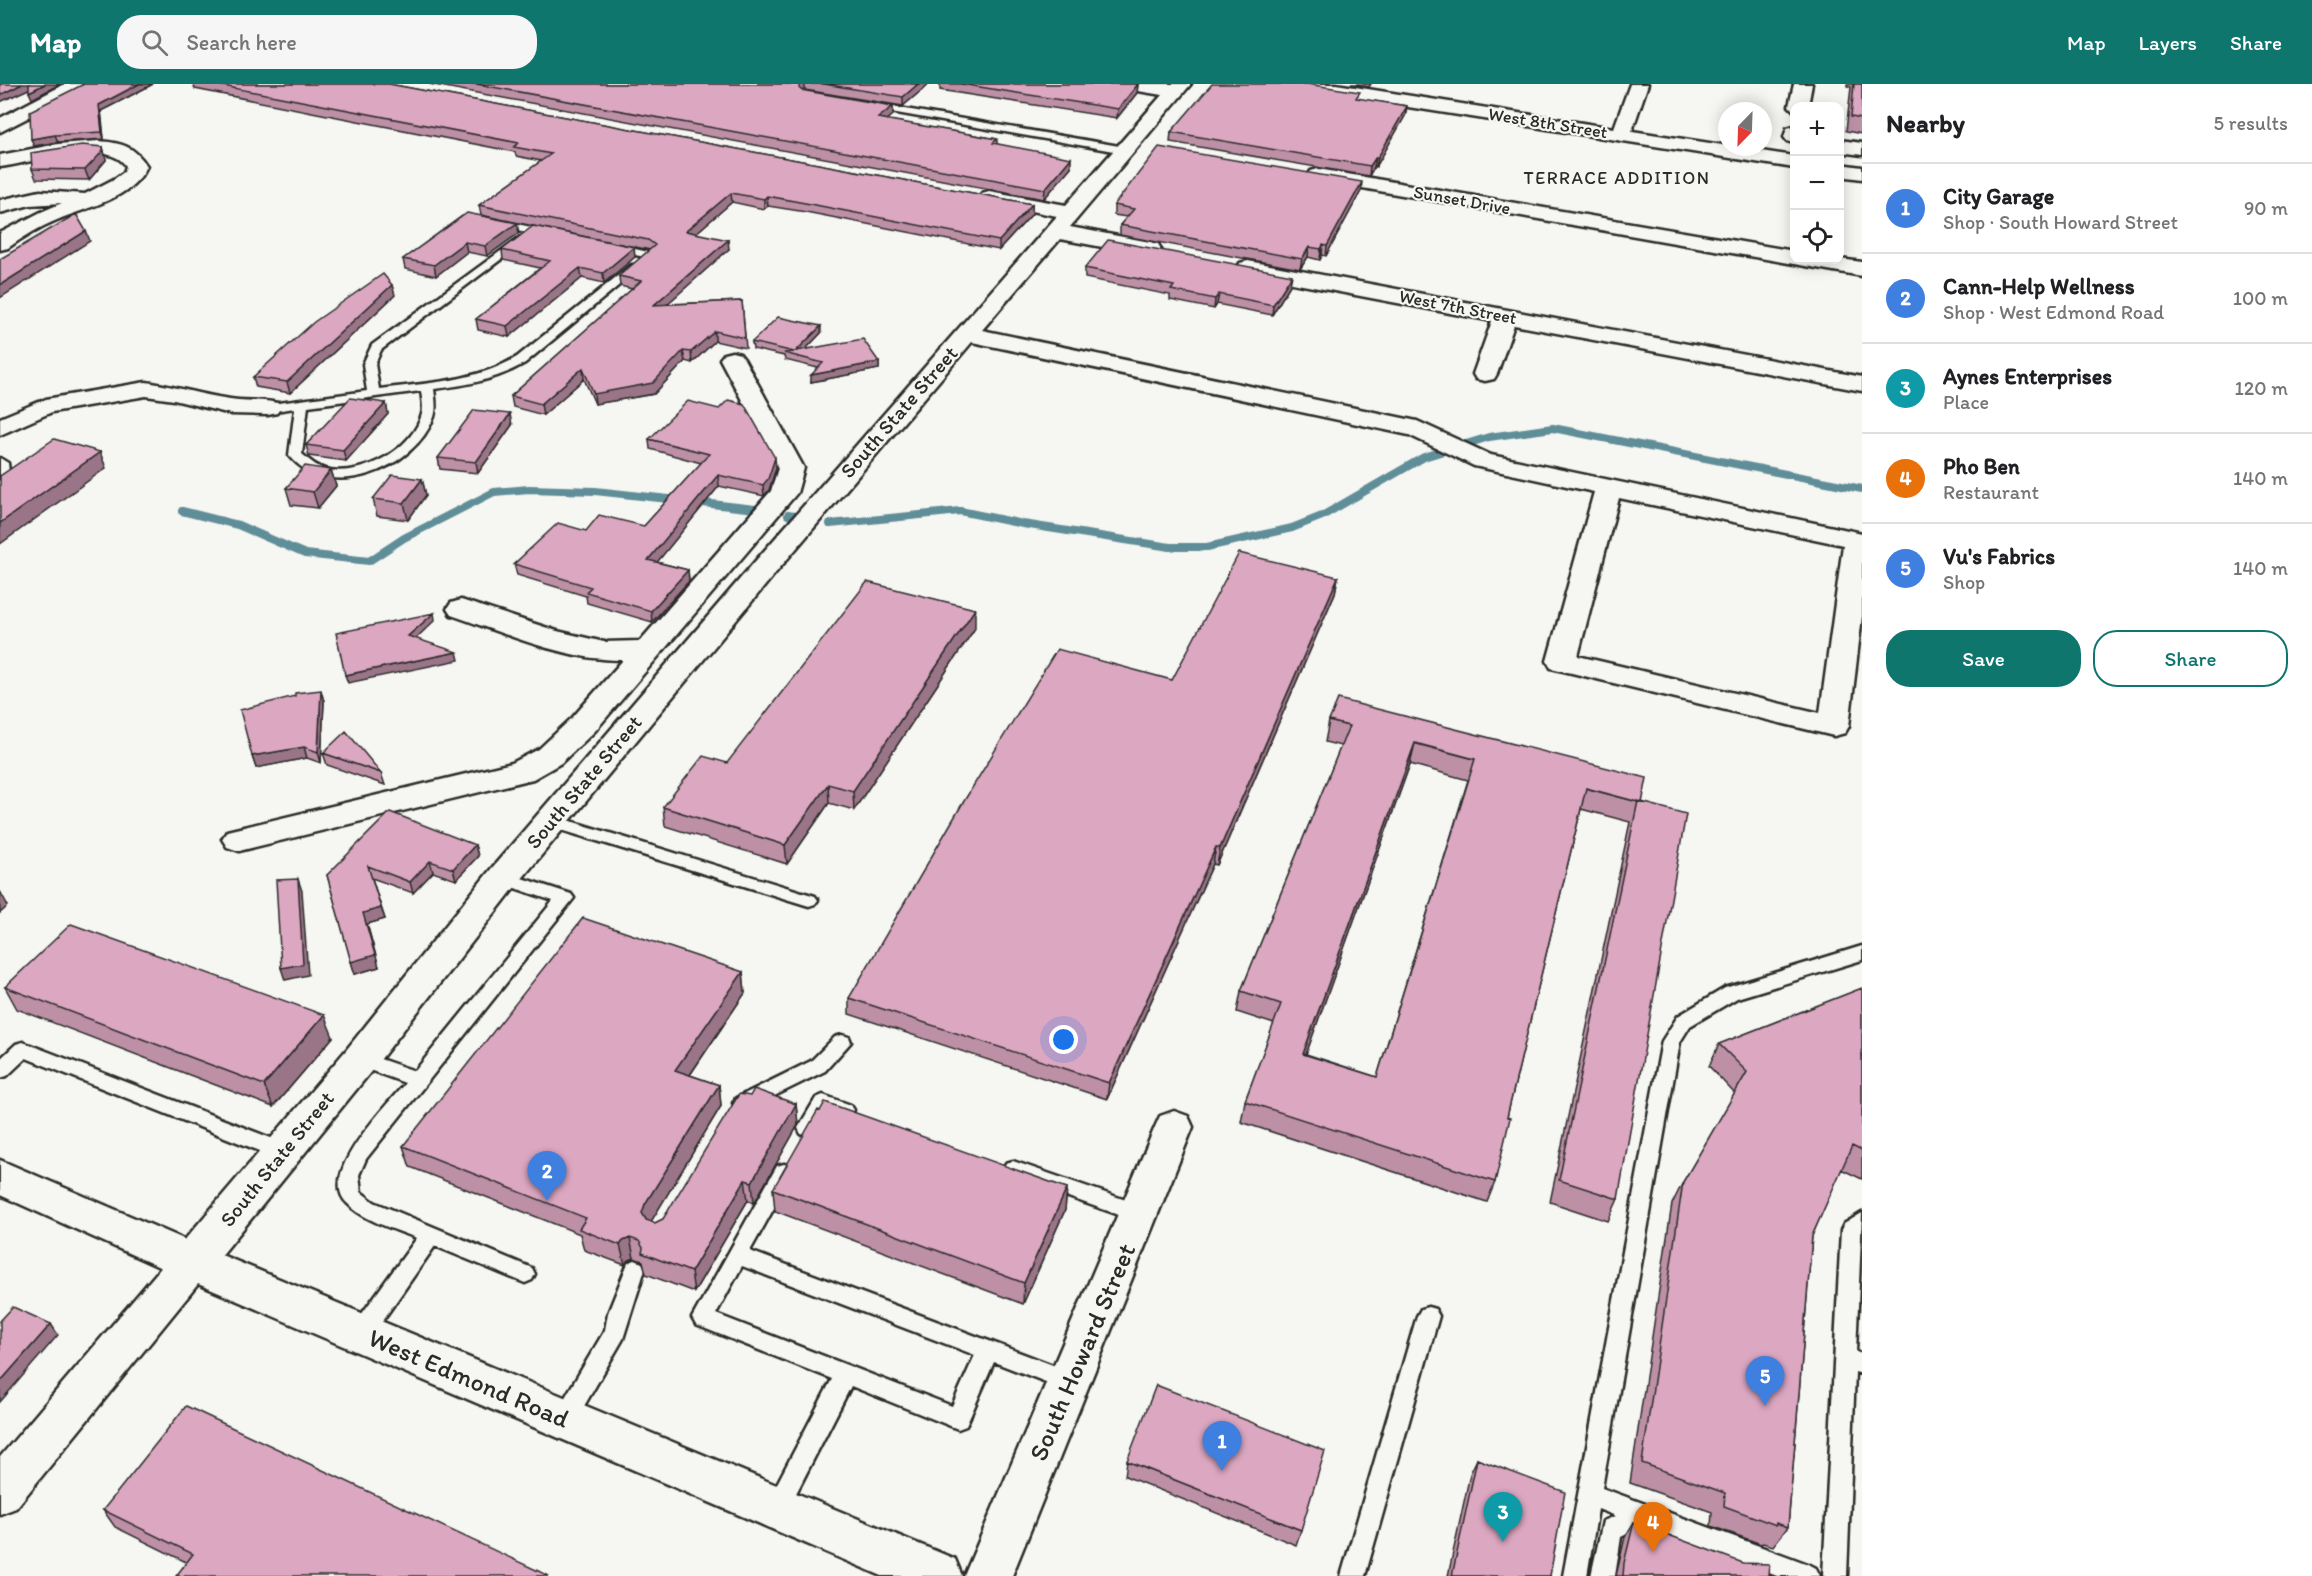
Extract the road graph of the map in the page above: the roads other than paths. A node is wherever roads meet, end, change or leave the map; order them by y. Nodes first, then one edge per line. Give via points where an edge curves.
1 (79, 84) edge
2 (1127, 84) edge
3 (1300, 84) edge
4 (1640, 84) edge
5 (1803, 84) edge
6 (1179, 88) edge
7 (1406, 92) edge
8 (1800, 102) edge
9 (862, 105) edge
10 (0, 126) edge
11 (1621, 135) junction
12 (1135, 146) junction
13 (1844, 147) edge
14 (1862, 149) edge
15 (0, 161) edge
16 (1790, 161) edge
17 (1844, 171) edge
18 (1302, 172) edge
19 (1862, 173) edge
20 (976, 194) edge
21 (85, 200) junction
22 (0, 207) edge
23 (482, 220) edge
24 (1062, 221) junction
25 (533, 230) junction
26 (568, 238) edge
27 (1, 240) edge
28 (603, 245) edge
29 (1170, 253) edge
30 (1790, 257) edge
31 (1228, 264) edge
32 (1830, 264) edge
33 (1862, 269) edge
34 (1505, 316) junction
35 (966, 334) junction
36 (732, 359) dead end
37 (1485, 374) dead end
38 (1862, 384) edge
39 (427, 386) junction
40 (373, 393) junction
41 (302, 405) junction
42 (268, 408) joint
43 (0, 427) edge
44 (0, 462) edge
45 (0, 474) edge
46 (1609, 487) junction
47 (729, 557) junction
48 (768, 564) junction
49 (462, 609) dead end
50 (648, 650) junction
51 (551, 820) junction
52 (239, 839) dead end
53 (503, 878) junction
54 (809, 900) dead end
55 (1862, 952) edge
56 (842, 1042) dead end
57 (360, 1059) junction
58 (0, 1071) edge
59 (419, 1080) junction
60 (857, 1114) edge
61 (727, 1118) edge
62 (1174, 1127) dead end
63 (282, 1151) junction
64 (992, 1162) edge
65 (3, 1183) edge
66 (1139, 1214) junction
67 (1862, 1222) edge
68 (431, 1235) junction
69 (737, 1255) junction
70 (192, 1262) junction
71 (635, 1269) dead end
72 (525, 1274) dead end
73 (1428, 1316) dead end
74 (362, 1333) junction
75 (988, 1350) junction
76 (1853, 1361) edge
77 (846, 1374) junction
78 (1069, 1381) junction
79 (565, 1418) junction
80 (1, 1490) edge
81 (1588, 1494) junction
82 (777, 1508) junction
83 (880, 1565) edge
84 (938, 1576) edge
85 (988, 1576) edge
86 (1353, 1576) edge
87 (1575, 1576) edge
88 (1603, 1576) edge
89 (1764, 1576) edge
90 (1808, 1576) edge
91 (1835, 1576) edge

1 - 10 street
2 - 6 street
3 - 7 street, West 8th Street
4 - 11 street
5 - 8 street
6 - 12 street, South State Street
7 - 11 street, West 8th Street
9 - 12 lane
11 - 16 street, West 8th Street
12 - 24 street, South State Street
13 - 14 street
15 - 21 street via 74,148 119,150 133,158 136,171 127,179 105,194
17 - 19 street
18 - 30 street, Sunset Drive
20 - 24 street
21 - 22 street via 49,195
21 - 27 street
23 - 25 lane
24 - 29 street
24 - 35 street, South State Street
25 - 26 lane
25 - 40 lane via 376,348 369,364
28 - 39 lane via 649,255 501,372 476,380
31 - 34 street, West 7th Street
32 - 33 street
34 - 37 street
34 - 38 street, West 7th Street
35 - 46 street via 1417,429 1483,461
35 - 48 street, South State Street
36 - 47 street via 791,468 784,493
39 - 40 lane
39 - 41 lane via 427,419 410,445 390,461 342,475 321,473 302,465 295,455
40 - 41 lane
41 - 42 lane
42 - 43 street via 231,407 146,389 46,406
44 - 45 lane
46 - 46 street via 1857,540 1834,726 1562,661
47 - 48 street
47 - 50 street
48 - 51 street, South State Street
49 - 50 street via 549,638 604,651
50 - 52 street via 584,724 550,756 522,771
51 - 53 street, South State Street
51 - 54 lane
53 - 57 street, South State Street
53 - 59 lane via 565,898
55 - 81 lane via 1731,993 1684,1021 1671,1041
56 - 61 lane via 818,1066 733,1108
57 - 59 lane
57 - 63 street, South State Street
58 - 63 lane via 23,1049
59 - 68 lane via 359,1154 349,1175 352,1196 367,1208
60 - 69 lane via 823,1103
62 - 66 street, South Howard Street
63 - 70 street, South State Street
64 - 66 lane
65 - 70 street, West Edmond Road
66 - 78 street, South Howard Street
67 - 76 lane via 1851,1230
68 - 72 lane
68 - 74 lane
69 - 75 lane
69 - 77 lane via 703,1318
70 - 74 street, West Edmond Road
70 - 80 street, South State Street
71 - 79 lane via 615,1332
73 - 86 lane
74 - 79 street, West Edmond Road
75 - 77 lane via 958,1419
75 - 78 lane
76 - 91 lane
77 - 82 lane
78 - 85 street, South Howard Street
79 - 82 street, West Edmond Road
81 - 87 lane
81 - 90 lane
82 - 83 street, West Edmond Road
83 - 84 street, West Edmond Road
88 - 89 lane via 1611,1529 1625,1524

